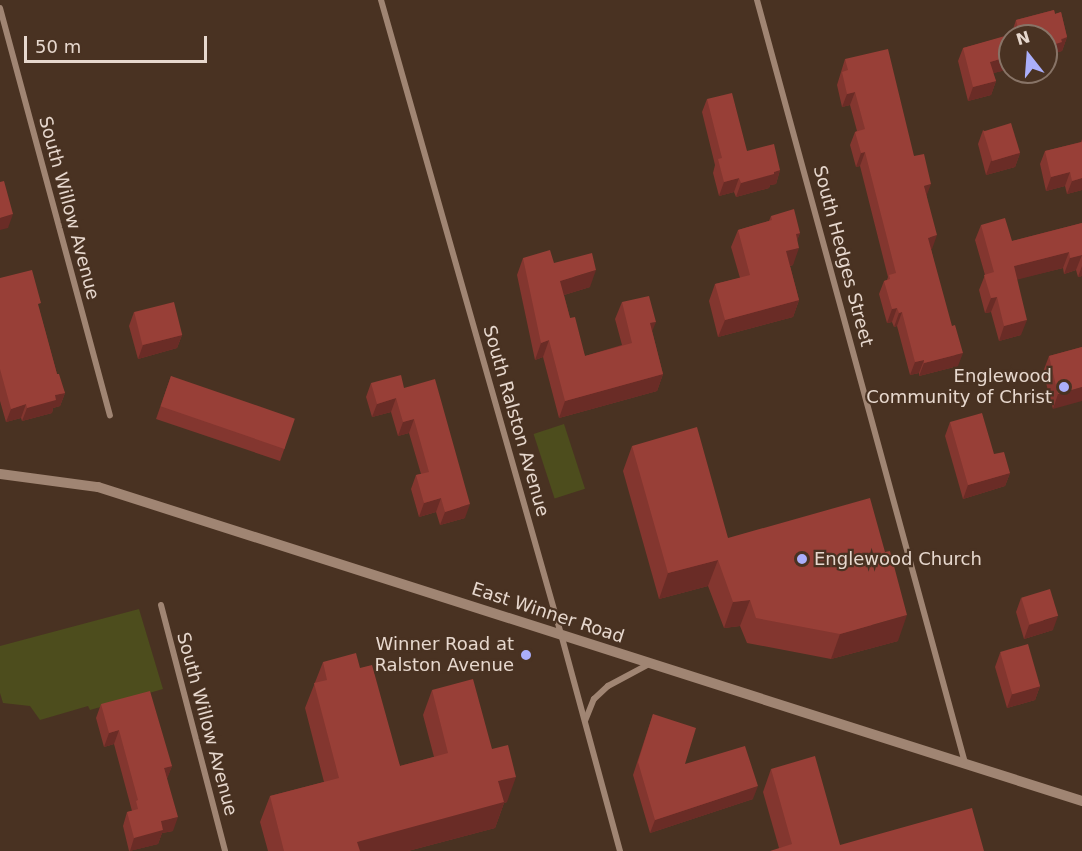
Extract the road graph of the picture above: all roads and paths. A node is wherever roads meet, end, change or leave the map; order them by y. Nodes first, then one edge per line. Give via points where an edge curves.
1 (381, 0) edge
2 (757, 0) edge
3 (0, 8) edge
4 (110, 415) dead end
5 (0, 474) edge
6 (161, 605) dead end
7 (561, 634) junction
8 (652, 663) junction
9 (585, 721) junction
10 (965, 763) junction
11 (1082, 801) edge
12 (225, 851) edge
13 (620, 851) edge

1 - 7 street, South Ralston Avenue
2 - 10 street, South Hedges Street
3 - 4 street, South Willow Avenue
5 - 7 street, East Winner Road via 98,487
6 - 12 street, South Willow Avenue
7 - 8 street, East Winner Road
7 - 9 street, South Ralston Avenue
8 - 9 street via 608,686 594,699
8 - 10 street, East Winner Road
9 - 13 street, South Ralston Avenue
10 - 11 street, East Winner Road

